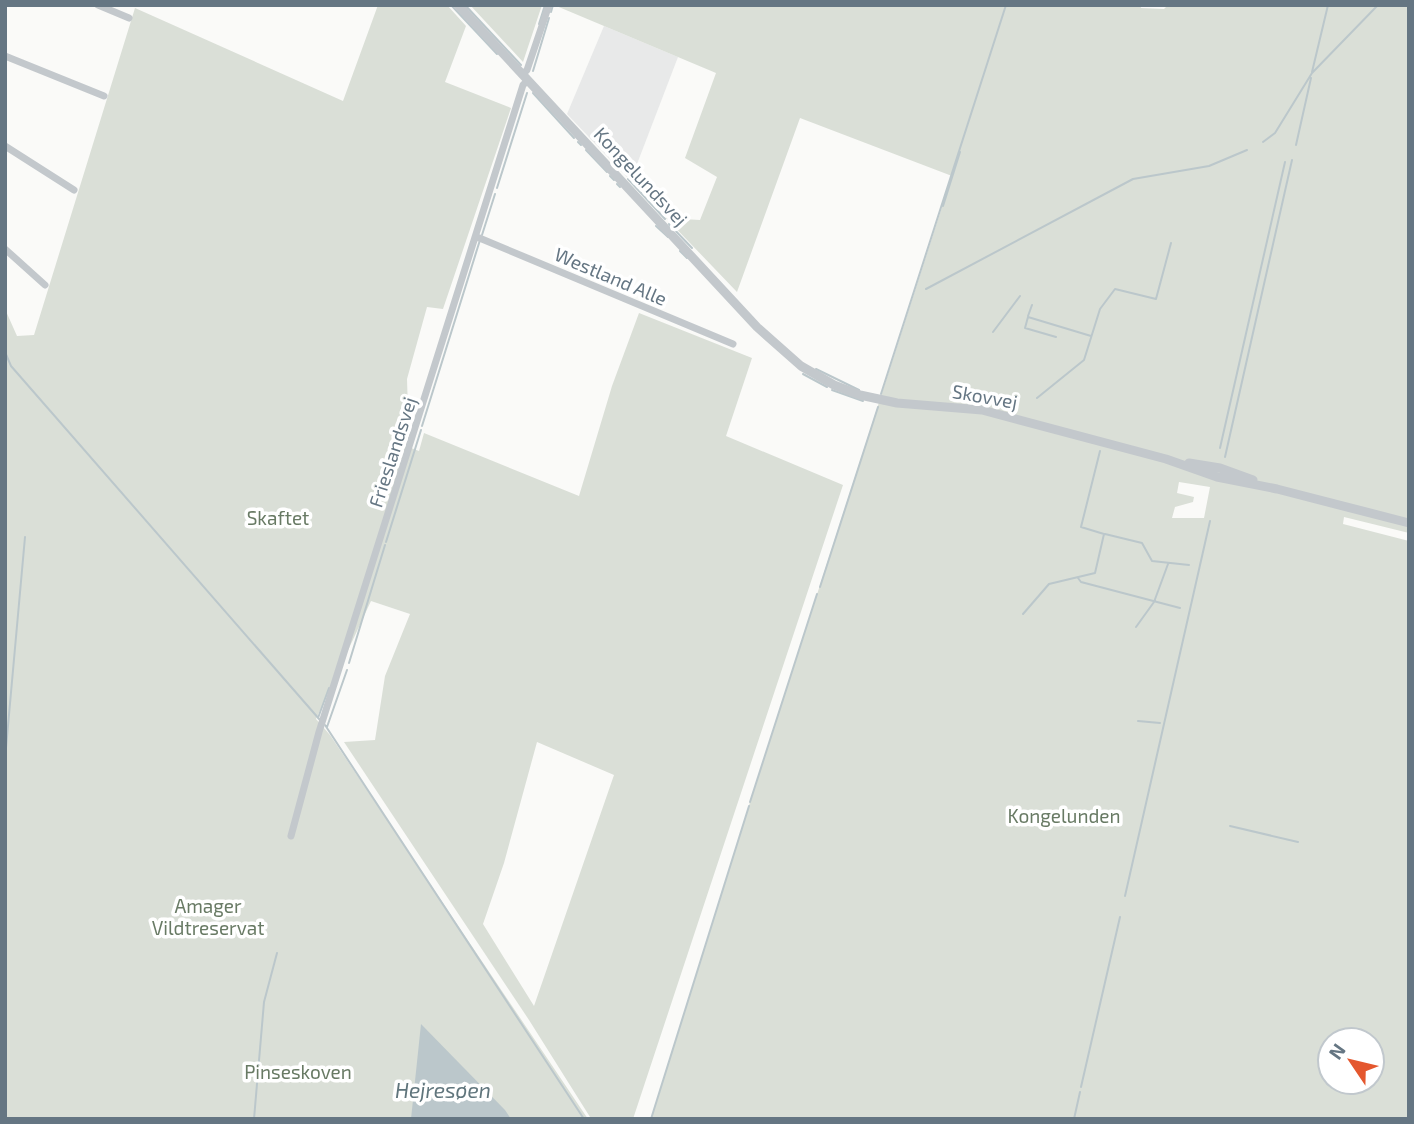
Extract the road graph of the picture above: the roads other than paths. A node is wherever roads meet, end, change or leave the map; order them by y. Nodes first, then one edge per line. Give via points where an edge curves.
1 (98, 5) edge
2 (458, 5) edge
3 (549, 5) edge
4 (128, 18) dead end
5 (5, 56) edge
6 (525, 77) junction
7 (104, 96) dead end
8 (5, 146) edge
9 (74, 190) dead end
10 (477, 237) junction
11 (5, 249) edge
12 (45, 285) dead end
13 (733, 344) dead end
14 (802, 366) joint
15 (1409, 523) edge
16 (291, 836) dead end

1 - 4 street
2 - 6 street, Kongelundsvej
3 - 6 street, Frieslandsvej
5 - 7 street
6 - 10 street, Frieslandsvej
6 - 14 street, Kongelundsvej via 757,327
8 - 9 street
10 - 13 street, Westland Alle
10 - 16 street, Frieslandsvej via 319,732
11 - 12 street
14 - 15 street, Skovvej via 847,391 871,398 982,410 1166,459 1220,468 1277,489

